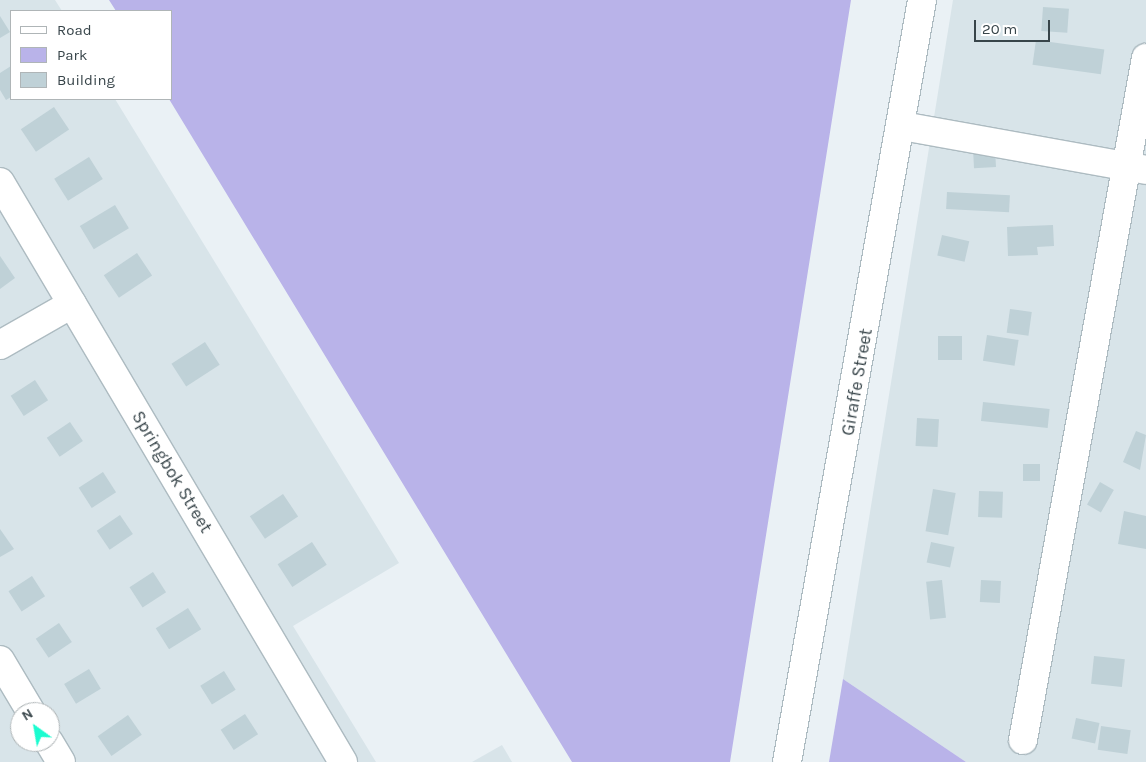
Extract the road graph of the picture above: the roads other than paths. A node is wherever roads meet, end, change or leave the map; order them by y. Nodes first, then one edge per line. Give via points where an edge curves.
1 (922, 0) edge
2 (1146, 58) edge
3 (902, 126) junction
4 (1138, 169) edge
5 (0, 182) edge
6 (72, 304) junction
7 (0, 346) edge
8 (0, 660) edge
9 (25, 702) edge
10 (1023, 740) dead end
11 (344, 762) edge
12 (787, 762) edge

1 - 3 street, Giraffe Street
2 - 4 street
3 - 4 street
3 - 12 street, Giraffe Street
4 - 10 street
5 - 6 street, Springbok Street
6 - 7 street
6 - 11 street, Springbok Street
8 - 9 street

